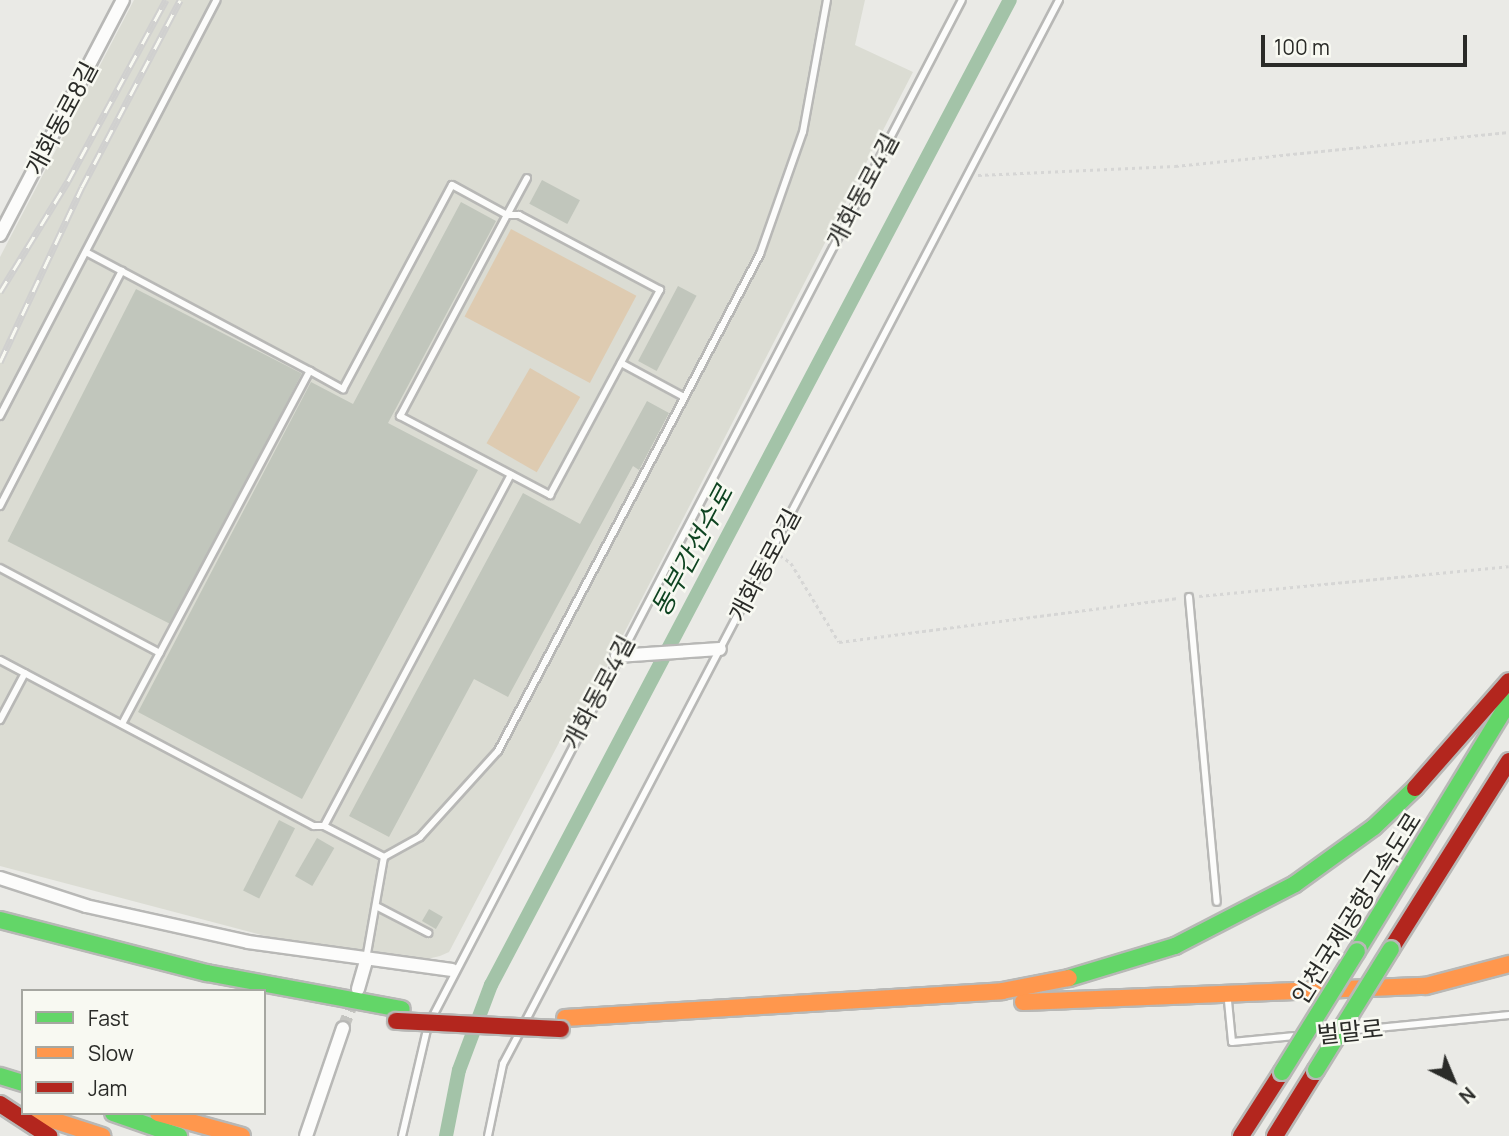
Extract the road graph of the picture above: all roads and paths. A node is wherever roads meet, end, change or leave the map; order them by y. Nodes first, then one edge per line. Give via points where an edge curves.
1 (123, 0) edge
2 (218, 0) edge
3 (827, 0) edge
4 (962, 0) edge
5 (1059, 0) edge
6 (1509, 132) edge
7 (968, 173) junction
8 (527, 178) dead end
9 (507, 215) junction
10 (0, 235) edge
11 (86, 252) junction
12 (122, 271) junction
13 (621, 363) junction
14 (310, 371) junction
15 (684, 397) junction
16 (0, 416) edge
17 (511, 474) junction
18 (0, 506) edge
19 (772, 550) junction
20 (1509, 566) edge
21 (0, 568) edge
22 (1189, 597) junction
23 (714, 650) junction
24 (160, 653) junction
25 (617, 656) junction
26 (0, 660) edge
27 (25, 673) junction
28 (1509, 681) edge
29 (1509, 702) edge
30 (0, 720) edge
31 (122, 724) junction
32 (1509, 761) edge
33 (324, 826) junction
34 (384, 857) junction
35 (0, 878) edge
36 (1217, 902) dead end
37 (376, 906) junction
38 (0, 920) edge
39 (0, 933) edge
40 (428, 933) dead end
41 (71, 957) dead end
42 (366, 961) junction
43 (1509, 964) edge
44 (121, 970) dead end
45 (452, 970) junction
46 (205, 989) edge
47 (358, 989) tunnel mouth
48 (266, 999) edge
49 (1227, 1001) dead end
50 (399, 1015) junction
51 (1509, 1015) edge
52 (563, 1024) junction
53 (344, 1028) tunnel mouth
54 (1329, 1033) dead end
55 (1317, 1034) dead end
56 (0, 1076) edge
57 (21, 1082) edge
58 (0, 1104) edge
59 (21, 1110) edge
60 (37, 1115) edge
61 (88, 1115) edge
62 (119, 1115) edge
63 (165, 1115) edge
64 (44, 1135) edge
65 (102, 1136) edge
66 (115, 1136) edge
67 (179, 1136) edge
68 (242, 1136) edge
69 (306, 1136) edge
70 (402, 1136) edge
71 (488, 1136) edge
72 (1241, 1136) edge
73 (1275, 1136) edge

1 - 10 street, 개화동로8길
2 - 11 lane
3 - 15 lane via 816,76 784,199
4 - 25 lane, 개화동로4길
5 - 7 lane, 개화동로2길
6 - 7 path via 1175,166 988,178
7 - 19 lane, 개화동로2길
8 - 9 lane
9 - 13 lane via 519,215 660,290
9 - 14 lane via 452,185 343,389
9 - 17 lane via 400,416
11 - 12 lane
11 - 16 lane
12 - 14 lane
12 - 18 lane
13 - 15 lane
13 - 17 lane via 550,495
14 - 24 lane
15 - 34 lane via 498,751 420,837
17 - 33 lane
19 - 22 path via 791,563 839,642
19 - 23 lane, 개화동로2길
20 - 22 path
21 - 24 lane
22 - 36 lane
23 - 25 street
23 - 71 lane, 개화동로2길 via 503,1064
24 - 31 lane
25 - 45 lane, 개화동로4길
26 - 27 lane
27 - 30 lane
27 - 31 lane
28 - 52 main road via 1440,764 1374,827 1295,884 1175,946 1051,984
29 - 72 main road, 인천국제공항고속도로, bridge
31 - 33 lane via 314,826
32 - 73 main road, bridge
33 - 34 lane
34 - 37 lane
35 - 42 street via 86,906
37 - 40 lane
37 - 42 lane
38 - 50 main road via 207,973
39 - 41 main road
42 - 45 street
42 - 47 street
43 - 52 main road via 1426,986 1208,991
44 - 46 main road
45 - 70 lane, 개화동로4길 via 424,1036
48 - 50 main road
49 - 55 lane, 벌말로 via 1232,1042
50 - 52 main road
51 - 54 lane, 벌말로
53 - 69 street
56 - 57 main road
58 - 59 main road
58 - 64 main road
60 - 65 main road
61 - 66 main road
62 - 67 main road
63 - 68 main road

